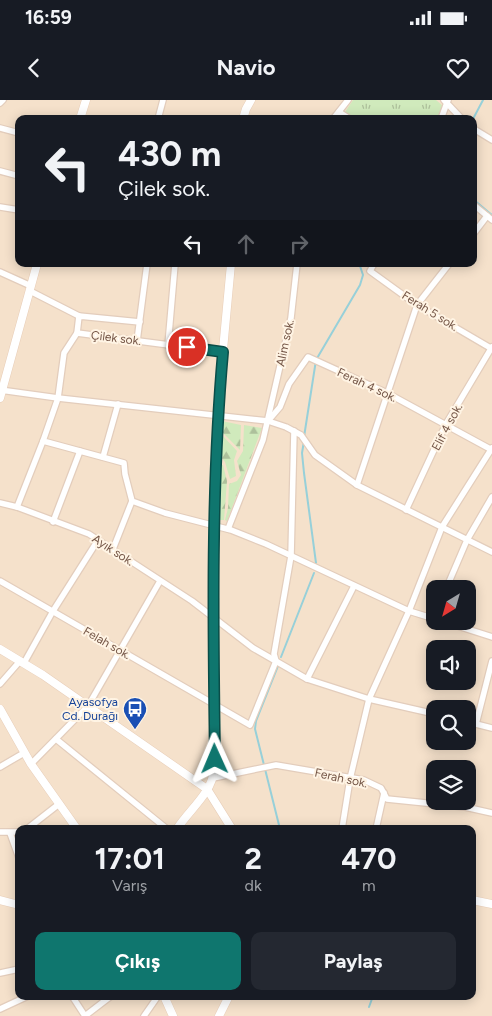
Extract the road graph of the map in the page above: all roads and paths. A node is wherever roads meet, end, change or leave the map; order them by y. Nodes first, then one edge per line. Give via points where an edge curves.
1 (3, 100) edge
2 (86, 100) edge
3 (164, 100) edge
4 (251, 100) edge
5 (348, 100) edge
6 (446, 101) edge
7 (0, 103) edge
8 (339, 112) junction
9 (81, 115) edge
10 (159, 115) edge
11 (244, 115) edge
12 (336, 115) edge
13 (344, 115) edge
14 (442, 115) edge
15 (458, 115) edge
16 (0, 128) edge
17 (477, 130) edge
18 (15, 132) edge
19 (492, 140) edge
20 (0, 171) edge
21 (15, 175) edge
22 (0, 207) edge
23 (477, 207) edge
24 (15, 209) edge
25 (490, 218) edge
26 (477, 230) edge
27 (36, 267) edge
28 (146, 267) edge
29 (175, 267) edge
30 (231, 267) edge
31 (297, 267) edge
32 (372, 267) edge
33 (447, 267) edge
34 (0, 272) edge
35 (30, 289) junction
36 (417, 305) junction
37 (79, 316) junction
38 (140, 322) junction
39 (77, 333) junction
40 (138, 341) junction
41 (168, 345) junction
42 (492, 348) edge
43 (223, 352) junction
44 (1, 393) edge
45 (387, 393) junction
46 (58, 398) junction
47 (118, 404) junction
48 (218, 414) junction
49 (268, 421) junction
50 (446, 424) junction
51 (294, 431) junction
52 (43, 441) junction
53 (492, 449) edge
54 (80, 451) junction
55 (103, 457) junction
56 (357, 485) junction
57 (492, 497) edge
58 (132, 501) junction
59 (0, 502) edge
60 (17, 507) junction
61 (406, 510) junction
62 (53, 522) junction
63 (214, 525) junction
64 (442, 527) junction
65 (228, 529) junction
66 (98, 540) junction
67 (467, 540) junction
68 (113, 549) junction
69 (492, 552) edge
70 (291, 556) junction
71 (450, 580) edge
72 (0, 581) edge
73 (160, 581) junction
74 (354, 586) junction
75 (409, 611) junction
76 (53, 612) junction
77 (426, 615) edge
78 (214, 619) junction
79 (470, 630) edge
80 (492, 637) edge
81 (0, 649) edge
82 (120, 650) junction
83 (276, 661) junction
84 (492, 661) edge
85 (22, 662) junction
86 (307, 679) junction
87 (0, 684) edge
88 (369, 700) junction
89 (214, 705) junction
90 (88, 706) junction
91 (0, 708) edge
92 (426, 712) edge
93 (476, 724) joint
94 (492, 728) edge
95 (56, 739) junction
96 (24, 753) junction
97 (31, 764) junction
98 (0, 767) edge
99 (213, 778) junction
100 (350, 779) junction
101 (207, 789) junction
102 (384, 793) junction
103 (59, 804) junction
104 (492, 812) edge
105 (31, 825) edge
106 (74, 825) edge
107 (161, 825) edge
108 (180, 825) edge
109 (230, 825) edge
110 (343, 825) edge
111 (377, 825) edge
112 (0, 832) edge
113 (15, 832) edge
114 (10, 833) junction
115 (15, 847) edge
116 (0, 900) edge
117 (476, 901) edge
118 (15, 904) edge
119 (492, 904) edge
120 (15, 970) edge
121 (0, 973) edge
122 (19, 1000) edge
123 (75, 1000) edge
124 (106, 1000) edge
125 (155, 1000) edge
126 (166, 1000) edge
127 (226, 1000) edge
128 (0, 1009) edge
129 (85, 1016) edge
130 (144, 1016) edge
131 (173, 1016) edge
132 (219, 1016) edge

1 - 7 street
2 - 9 street
3 - 10 street
4 - 11 street
5 - 8 street
6 - 14 street
6 - 15 street
8 - 12 street
8 - 13 street
16 - 18 street
17 - 19 street
20 - 21 street
22 - 24 street
23 - 25 street
25 - 26 street
27 - 35 street
28 - 38 street
29 - 41 street
30 - 43 street
31 - 49 street, Alim sok. via 291,318
32 - 36 street, Ferah 5 sok. via 370,271
33 - 36 street
34 - 35 street
35 - 37 street
35 - 44 street
36 - 42 street, Ferah 5 sok.
36 - 45 street
37 - 38 street
37 - 39 street
38 - 40 street
39 - 40 street, Çilek sok.
39 - 46 street, Çilek sok. via 64,352
40 - 41 street, Çilek sok.
41 - 43 street, Çilek sok.
42 - 50 street, Elif 4 sok.
43 - 48 street
44 - 46 street
45 - 49 street, Ferah 4 sok. via 308,357 289,384 280,407
45 - 50 street, Ferah 4 sok.
45 - 56 street
46 - 47 street
46 - 52 street, Çilek sok.
47 - 48 street
47 - 55 street
48 - 49 street
48 - 63 street
49 - 51 street
49 - 65 street, Alim sok.
50 - 53 street, Ferah 4 sok.
50 - 61 street, Elif 4 sok.
51 - 56 street via 301,435 315,455
51 - 70 street
52 - 54 street
52 - 60 street, Çilek sok.
53 - 64 street
54 - 55 street
54 - 62 street
55 - 58 street via 124,463
56 - 61 street
57 - 67 street
58 - 63 street
58 - 68 street
59 - 60 street, Ayık sok.
60 - 62 street, Ayık sok.
61 - 64 street
62 - 66 street, Ayık sok.
63 - 65 street
63 - 78 street
64 - 67 street
64 - 75 street
65 - 70 street
66 - 68 street, Ayık sok.
66 - 76 street
67 - 69 street
67 - 71 street
68 - 73 street, Ayık sok.
70 - 74 street
70 - 83 street via 274,654
72 - 76 street, Felah sok.
73 - 78 street, Ayık sok.
73 - 82 street
74 - 75 street
74 - 86 street
75 - 77 street
75 - 88 street
76 - 82 street, Felah sok.
76 - 85 street
78 - 83 street, Ayık sok.
78 - 89 street
79 - 80 street
81 - 85 street
82 - 89 street, Felah sok.
82 - 90 street
83 - 86 street, Ayık sok.
83 - 89 street, Felah sok. via 250,725
84 - 93 street
85 - 87 street
85 - 90 street
86 - 88 street, Ayık sok.
88 - 92 street, Ayık sok.
88 - 100 street
89 - 99 street
90 - 95 street
90 - 101 street
91 - 96 street
93 - 94 street
95 - 97 street
95 - 107 street
96 - 97 street
96 - 98 street
97 - 103 street
99 - 100 street, Ferah sok. via 276,765
99 - 101 street
100 - 102 street, Ferah sok. via 364,780 381,788
100 - 110 street
101 - 108 street
101 - 109 street
102 - 104 street, Ferah sok. via 387,799
102 - 111 street
103 - 105 street
103 - 106 street
112 - 114 street
113 - 114 street
114 - 115 street
116 - 118 street
117 - 119 street
120 - 121 street
122 - 128 street
123 - 129 street
124 - 129 street
125 - 130 street
126 - 131 street
127 - 132 street

